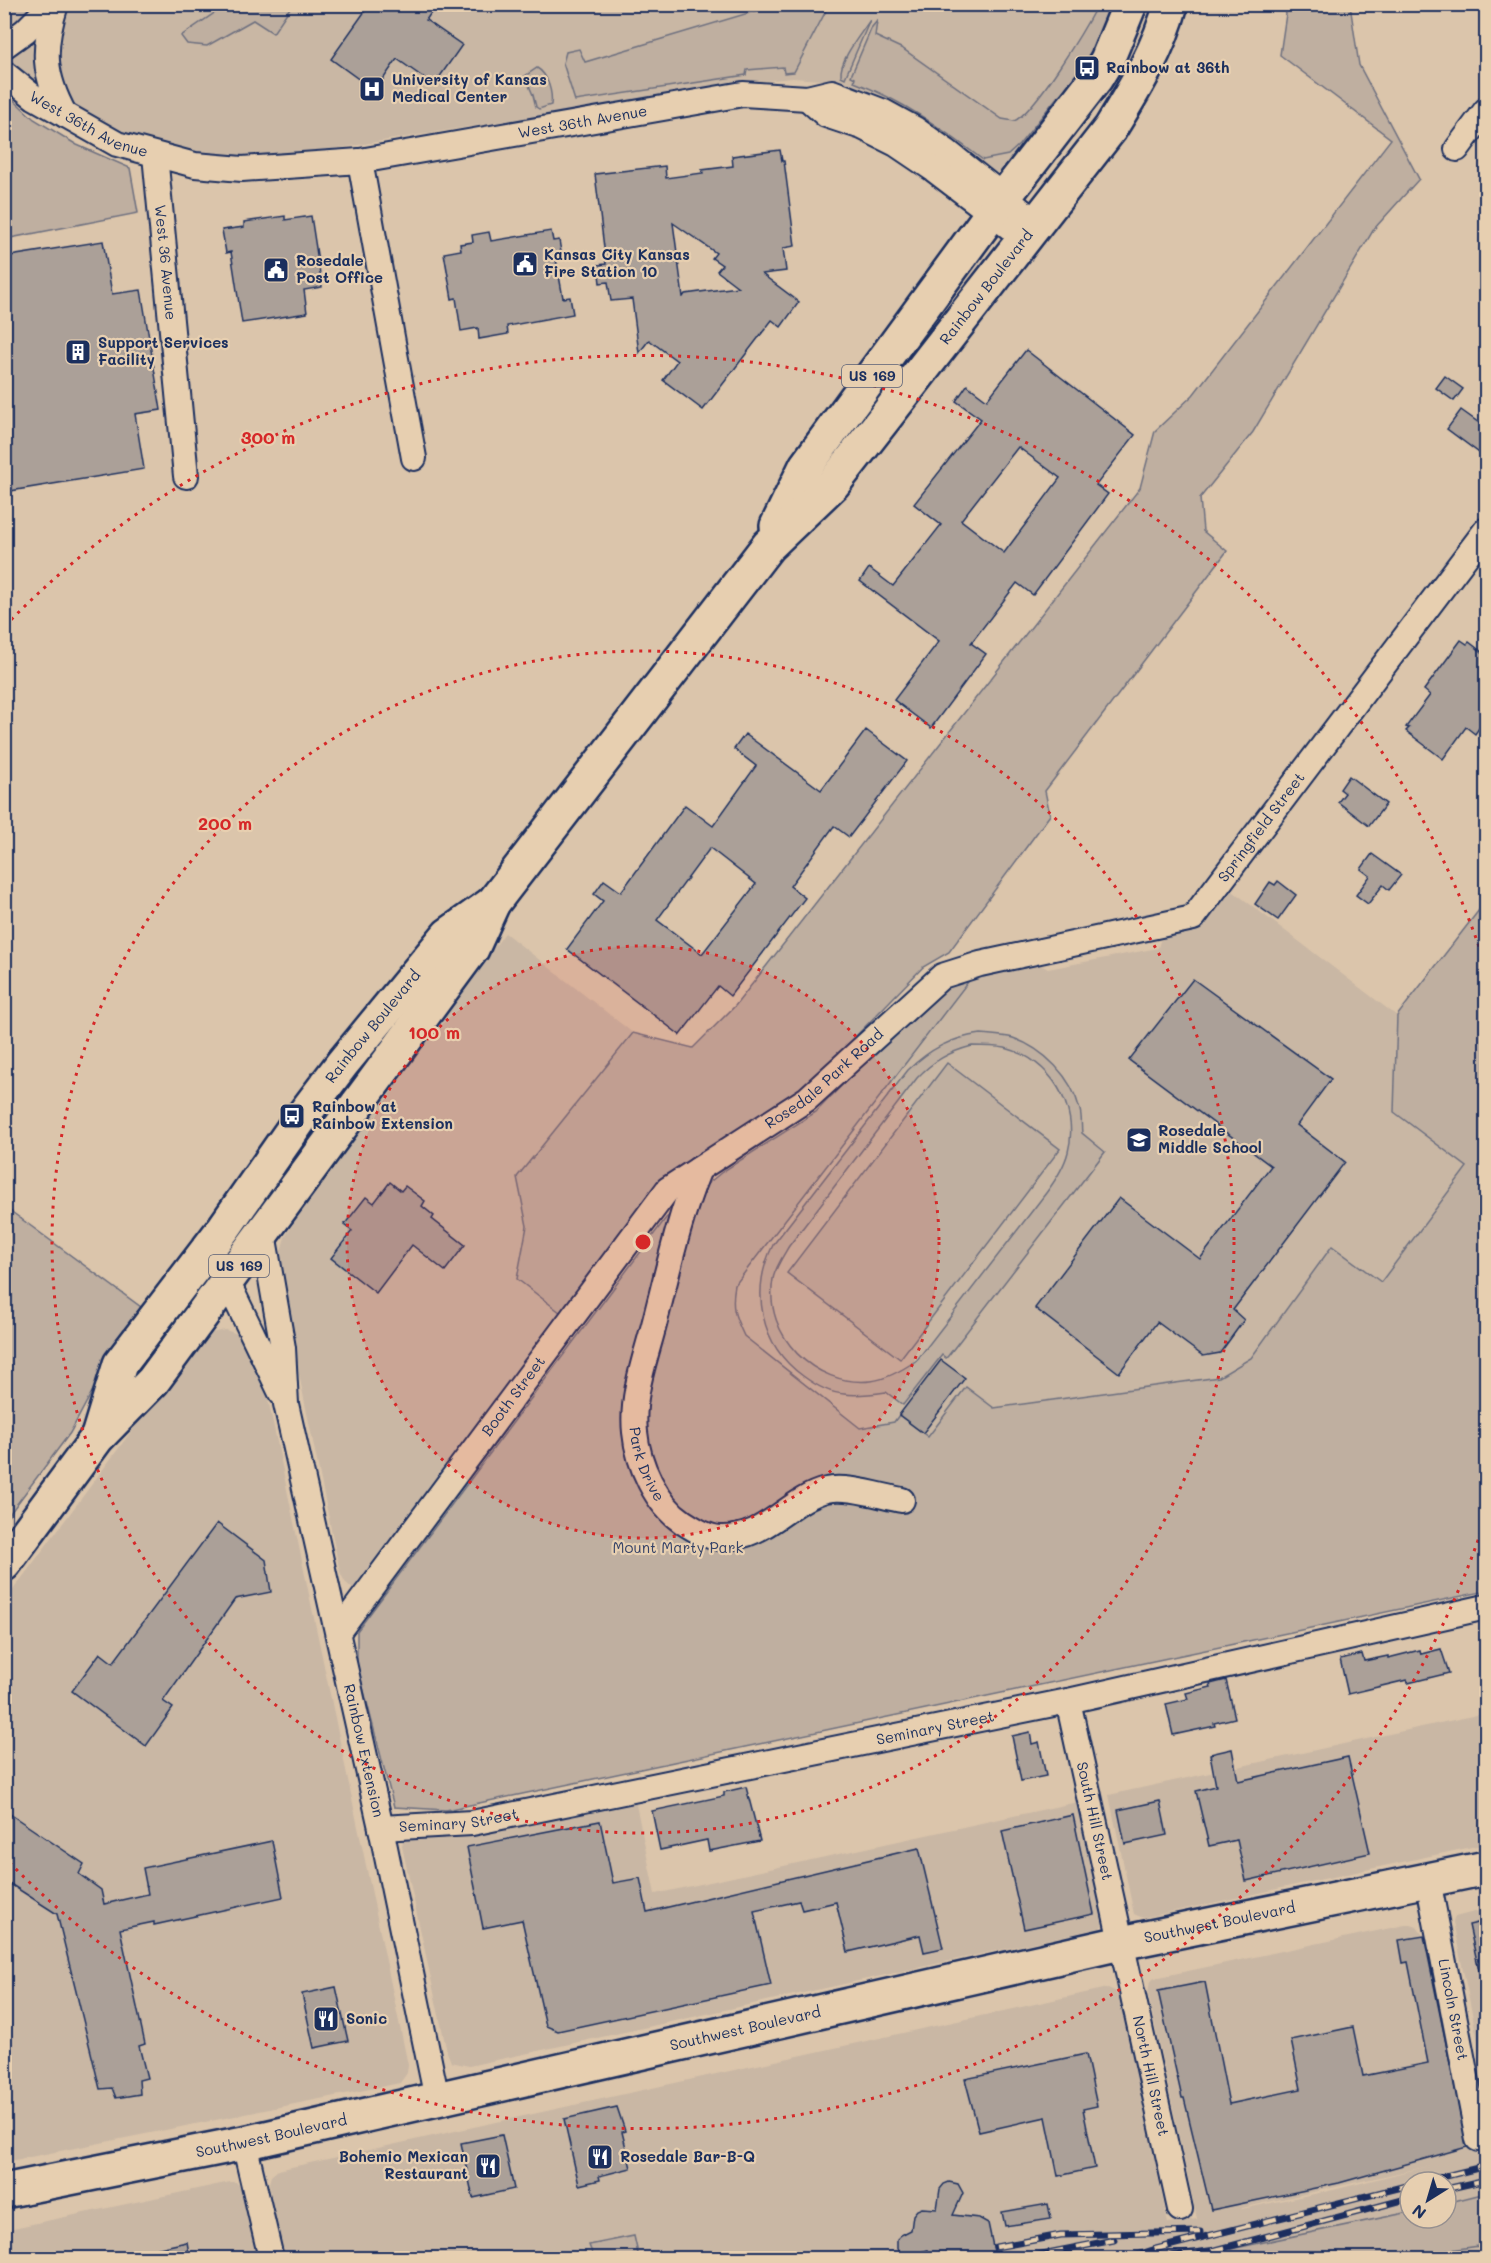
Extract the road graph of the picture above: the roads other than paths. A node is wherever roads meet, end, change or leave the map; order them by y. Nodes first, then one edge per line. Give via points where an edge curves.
1 (54, 4) edge
2 (1130, 4) edge
3 (1171, 4) edge
4 (4, 46) edge
5 (4, 73) edge
6 (1486, 110) edge
7 (65, 115) junction
8 (1456, 149) dead end
9 (155, 155) junction
10 (360, 161) junction
11 (998, 206) junction
12 (1031, 231) junction
13 (414, 458) dead end
14 (186, 476) dead end
15 (1486, 530) edge
16 (768, 546) junction
17 (493, 903) junction
18 (942, 976) joint
19 (699, 1169) junction
20 (224, 1228) junction
21 (263, 1233) junction
22 (227, 1281) junction
23 (286, 1404) junction
24 (97, 1438) junction
25 (902, 1500) dead end
26 (4, 1564) edge
27 (1486, 1607) edge
28 (338, 1632) junction
29 (1068, 1701) junction
30 (381, 1828) junction
31 (1486, 1868) edge
32 (1428, 1880) junction
33 (1120, 1943) junction
34 (437, 2099) junction
35 (1478, 2139) dead end
36 (244, 2143) junction
37 (4, 2191) edge
38 (1180, 2209) dead end
39 (272, 2259) edge

1 - 4 street
1 - 7 street via 46,66 54,95
2 - 11 main road, Rainbow Boulevard / US 169 via 1096,78
3 - 12 main road, Rainbow Boulevard / US 169 via 1142,76 1110,129
5 - 7 street, West 36th Avenue
6 - 8 street
7 - 9 street, West 36th Avenue via 117,144
9 - 10 street, West 36th Avenue via 195,165 242,169
9 - 14 street, West 36 Avenue
10 - 11 street, West 36th Avenue via 742,94 807,98 826,115 896,144
10 - 13 street
11 - 12 street, West 36th Avenue
11 - 16 main road, Rainbow Boulevard / US 169 via 806,466
12 - 16 main road, Rainbow Boulevard / US 169 via 833,484
15 - 18 street, Springfield Street via 1193,918
16 - 17 main road, Rainbow Boulevard / US 169
17 - 20 main road, Rainbow Boulevard / US 169 via 440,944 336,1072
17 - 21 main road, Rainbow Boulevard / US 169 via 472,949
18 - 19 street, Rosedale Park Road via 807,1099
19 - 25 street, Park Drive via 685,1204 636,1398 635,1433 648,1480 672,1514 698,1531 719,1538 766,1526 824,1490
19 - 28 street, Booth Street via 668,1189
20 - 22 street, Rainbow Extension
20 - 24 main road, Rainbow Boulevard / US 169 via 120,1364
21 - 22 main road, Rainbow Boulevard / US 169
21 - 23 street, Rainbow Extension via 283,1348
22 - 23 street, Rainbow Extension
22 - 24 main road, Rainbow Boulevard / US 169 via 153,1381
23 - 28 street, Rainbow Extension
24 - 26 main road, Rainbow Boulevard / US 169
27 - 29 street, Seminary Street
28 - 30 street, Rainbow Extension
29 - 30 street, Seminary Street via 472,1823
29 - 33 street, South Hill Street
30 - 34 street, Rainbow Extension
31 - 32 main road, Southwest Boulevard
32 - 33 main road, Southwest Boulevard
32 - 35 street, Lincoln Street
33 - 34 main road, Southwest Boulevard
33 - 38 street, North Hill Street
34 - 36 main road, Southwest Boulevard
36 - 37 main road, Southwest Boulevard
36 - 39 street

